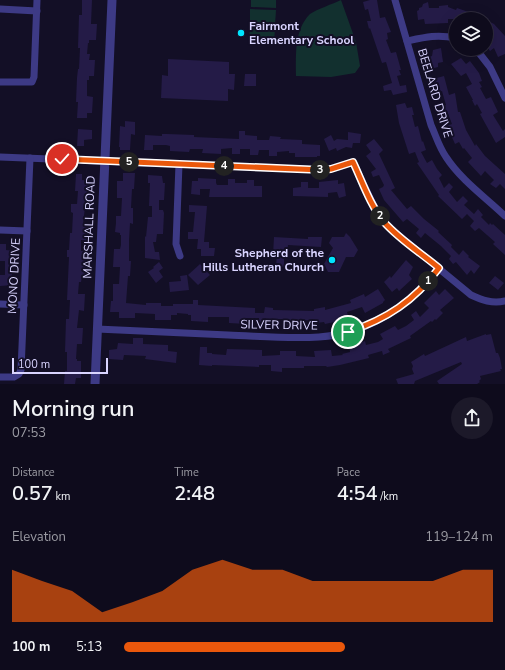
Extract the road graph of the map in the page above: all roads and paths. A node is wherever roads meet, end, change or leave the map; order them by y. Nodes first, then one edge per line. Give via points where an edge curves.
1 (37, 0) edge
2 (112, 0) edge
3 (395, 0) edge
4 (0, 9) edge
5 (37, 11) junction
6 (449, 37) edge
7 (407, 41) junction
8 (481, 56) edge
9 (0, 82) edge
10 (505, 98) edge
11 (0, 157) edge
12 (30, 158) junction
13 (104, 161) junction
14 (178, 164) junction
15 (505, 216) edge
16 (0, 230) edge
17 (27, 231) junction
18 (180, 256) dead end
19 (439, 268) junction
20 (505, 301) edge
21 (0, 304) edge
22 (24, 304) junction
23 (97, 329) junction
24 (0, 377) edge
25 (94, 384) edge

1 - 5 street
2 - 13 street, MARSHALL ROAD
3 - 7 street, BEELARD DRIVE
4 - 5 street
5 - 9 street via 32,82
6 - 7 street via 429,36
7 - 15 street, BEELARD DRIVE via 432,126 442,150 456,171
8 - 10 street via 490,67
11 - 12 street
12 - 13 street
12 - 17 street, MONO DRIVE
13 - 14 street
13 - 23 street, MARSHALL ROAD
14 - 18 street via 176,244
14 - 19 street via 322,170 353,162 384,221
16 - 17 street
17 - 22 street, MONO DRIVE
19 - 20 street via 471,295 484,301
19 - 23 street, SILVER DRIVE via 414,296 384,318 334,335 299,338
21 - 22 street
22 - 24 street, MONO DRIVE via 21,370 14,377
23 - 25 street, MARSHALL ROAD

